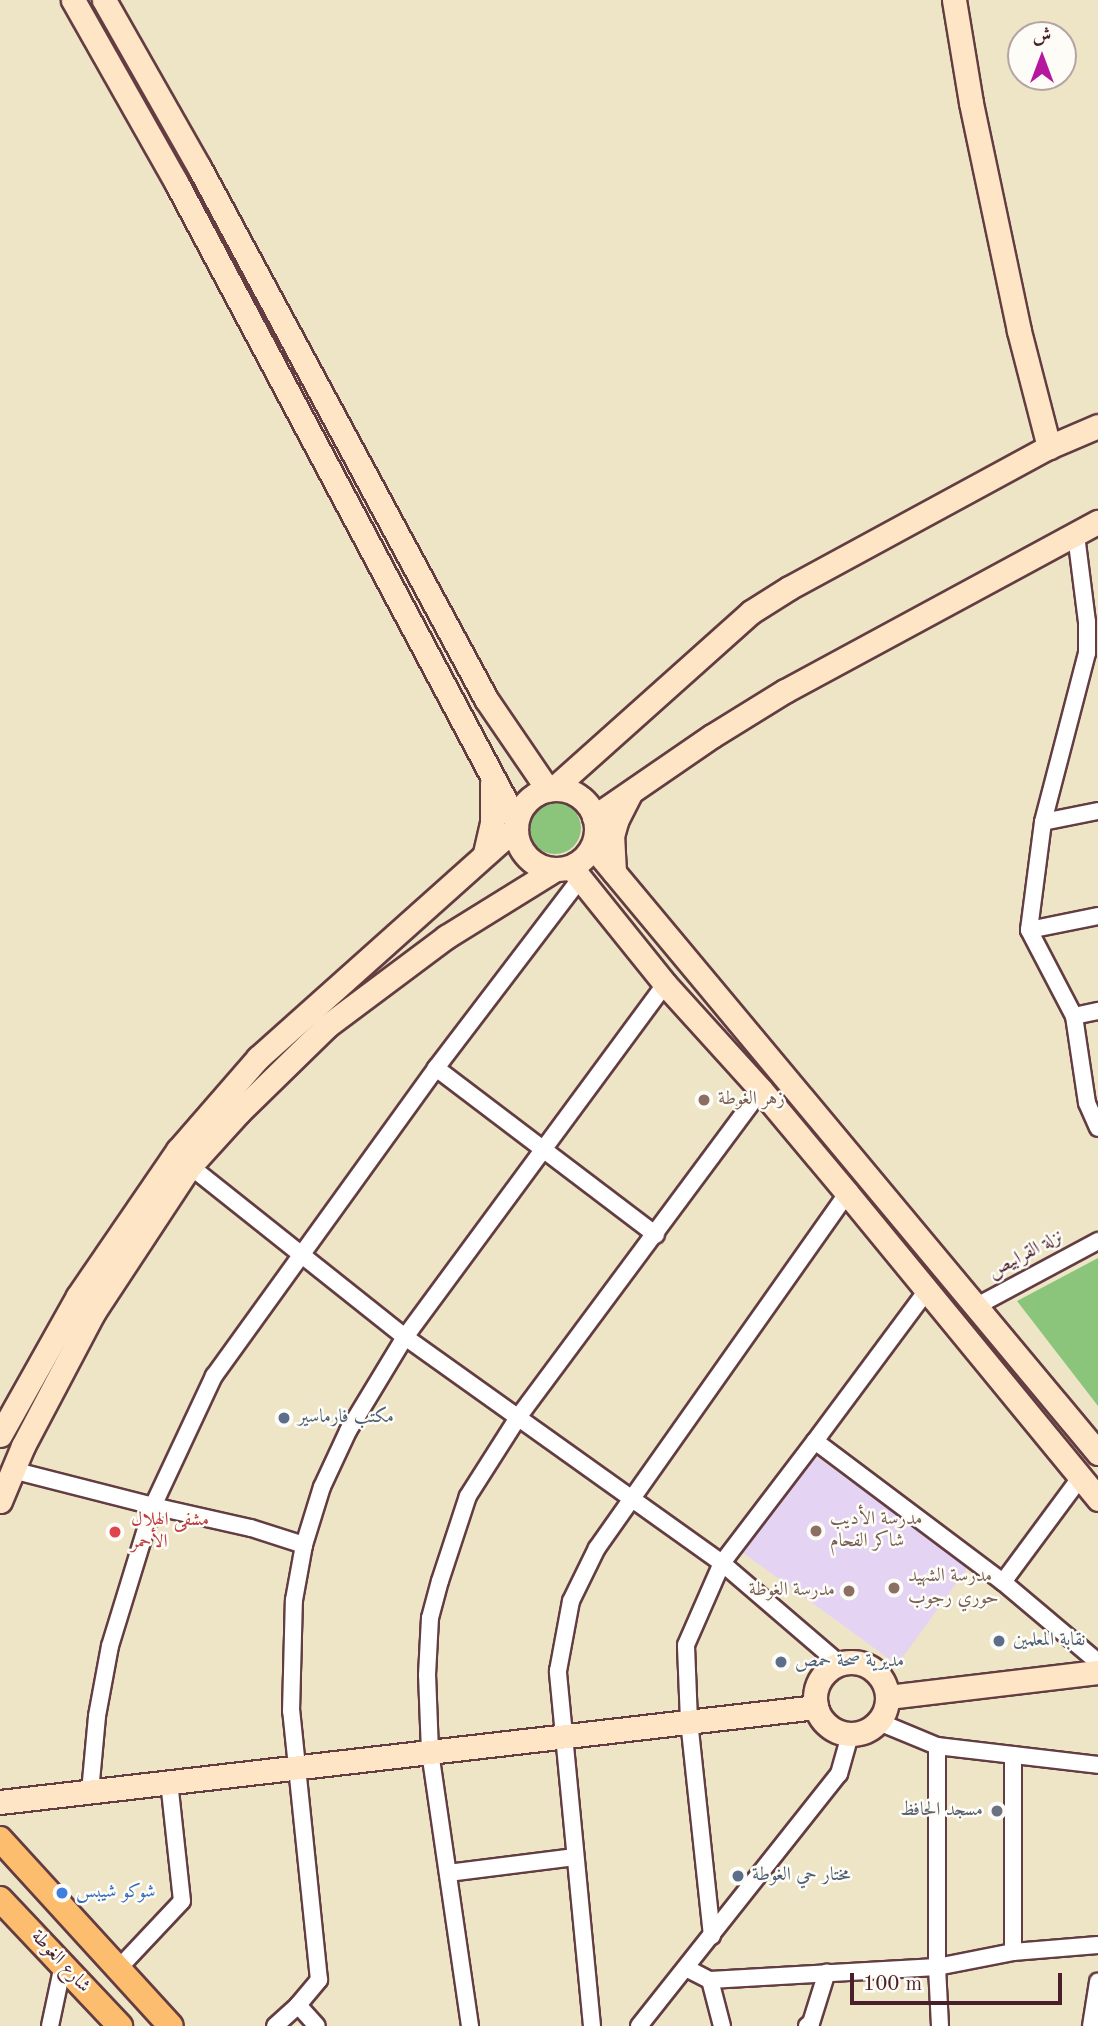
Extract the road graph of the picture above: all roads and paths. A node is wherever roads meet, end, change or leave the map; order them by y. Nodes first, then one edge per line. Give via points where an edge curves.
1 (73, 0) edge
2 (104, 0) edge
3 (954, 0) edge
4 (1098, 426) edge
5 (1049, 447) junction
6 (1098, 522) edge
7 (1076, 535) junction
8 (1091, 657) edge
9 (491, 776) junction
10 (635, 788) junction
11 (551, 789) junction
12 (1098, 811) edge
13 (594, 817) junction
14 (1044, 822) junction
15 (516, 824) junction
16 (593, 847) junction
17 (485, 853) junction
18 (569, 872) junction
19 (614, 872) junction
20 (1098, 916) edge
21 (1029, 930) junction
22 (665, 984) junction
23 (1098, 1011) edge
24 (1074, 1016) junction
25 (436, 1068) junction
26 (761, 1090) junction
27 (1092, 1102) edge
28 (1098, 1128) edge
29 (544, 1150) junction
30 (190, 1166) junction
31 (847, 1193) junction
32 (656, 1235) junction
33 (1098, 1241) edge
34 (304, 1255) junction
35 (927, 1290) junction
36 (975, 1307) junction
37 (405, 1337) junction
38 (519, 1416) junction
39 (0, 1435) edge
40 (815, 1441) junction
41 (1098, 1453) edge
42 (12, 1470) junction
43 (1080, 1478) junction
44 (633, 1497) junction
45 (1098, 1499) edge
46 (0, 1501) edge
47 (153, 1506) junction
48 (304, 1545) junction
49 (722, 1563) junction
50 (1003, 1582) junction
51 (1098, 1662) edge
52 (840, 1664) junction
53 (1098, 1672) edge
54 (888, 1697) junction
55 (816, 1707) junction
56 (689, 1721) junction
57 (879, 1722) junction
58 (850, 1735) junction
59 (562, 1736) junction
60 (937, 1746) junction
61 (430, 1752) junction
62 (1013, 1755) junction
63 (1098, 1765) edge
64 (295, 1768) junction
65 (170, 1783) junction
66 (90, 1792) junction
67 (0, 1802) edge
68 (0, 1839) edge
69 (575, 1857) junction
70 (448, 1873) junction
71 (0, 1899) edge
72 (712, 1936) junction
73 (1098, 1945) edge
74 (1013, 1952) junction
75 (63, 1965) junction
76 (937, 1967) junction
77 (686, 1968) junction
78 (118, 1969) junction
79 (827, 1972) junction
80 (710, 1980) junction
81 (1098, 1982) edge
82 (298, 2006) junction
83 (50, 2026) edge
84 (120, 2026) edge
85 (171, 2026) edge
86 (275, 2026) edge
87 (317, 2026) edge
88 (470, 2026) edge
89 (592, 2026) edge
90 (639, 2026) edge
91 (722, 2026) edge
92 (807, 2026) edge
93 (940, 2026) edge
94 (1091, 2026) edge

1 - 9 main road via 176,182
2 - 11 main road via 486,699
3 - 5 main road via 1010,290
4 - 5 main road
5 - 11 main road via 751,612
6 - 7 main road
7 - 8 street
7 - 10 main road via 785,691
8 - 14 street
9 - 15 main road
9 - 17 main road via 493,807
10 - 13 main road
10 - 19 main road via 617,819 611,854
11 - 13 main road via 579,796
11 - 15 main road via 528,800
12 - 14 street
13 - 16 main road
14 - 21 street
15 - 17 main road
15 - 18 main road via 518,843 526,856 538,866
16 - 18 main road
16 - 19 main road
17 - 39 main road via 258,1058 178,1150 78,1296
18 - 22 main road
18 - 25 street
18 - 30 main road via 446,937 327,1026
19 - 36 main road
20 - 21 street
21 - 24 street
22 - 26 main road
22 - 29 street
23 - 24 street
24 - 27 street
25 - 29 street
25 - 34 street
26 - 31 main road
26 - 32 street
27 - 28 street
29 - 32 street
29 - 37 street
30 - 34 street
30 - 42 main road via 93,1313
31 - 35 main road
31 - 44 street
32 - 38 street
33 - 36 street, نزلة القرابيص
34 - 37 street
34 - 47 street via 214,1376
35 - 40 street
35 - 43 main road
36 - 41 main road
37 - 38 street
37 - 48 street via 348,1431 322,1487
38 - 44 street
38 - 61 street via 468,1496 430,1618
40 - 49 street
40 - 50 street
42 - 46 main road
42 - 47 street
43 - 45 main road
43 - 50 street
44 - 49 street
44 - 59 street via 597,1548 571,1601 558,1671
47 - 48 street
47 - 66 street via 110,1646
48 - 64 street via 294,1600 291,1711
49 - 52 street
49 - 56 street via 686,1645
50 - 51 street
52 - 54 main road via 862,1663 872,1668 886,1686
52 - 55 main road via 822,1676
53 - 54 main road
54 - 57 main road
55 - 56 main road
55 - 58 main road via 828,1726
56 - 59 main road
56 - 72 street
57 - 58 main road via 861,1734
57 - 60 street
58 - 72 street via 839,1774
59 - 61 main road
59 - 69 street
60 - 62 street
60 - 76 street
61 - 64 main road
61 - 70 street
62 - 63 street
62 - 74 street
64 - 65 main road
64 - 82 street via 318,1980
65 - 66 main road
65 - 78 street via 182,1901
66 - 67 main road
68 - 78 main road
69 - 70 street
69 - 89 street
70 - 88 street
71 - 75 main road, شارع الغوطة
72 - 77 street
73 - 74 street
74 - 76 street
75 - 83 street
75 - 84 main road, شارع الغوطة
76 - 79 street
76 - 93 street
77 - 80 street
77 - 90 street
78 - 85 main road
79 - 80 street
79 - 92 street
80 - 91 street
81 - 94 street
82 - 86 street
82 - 87 street

